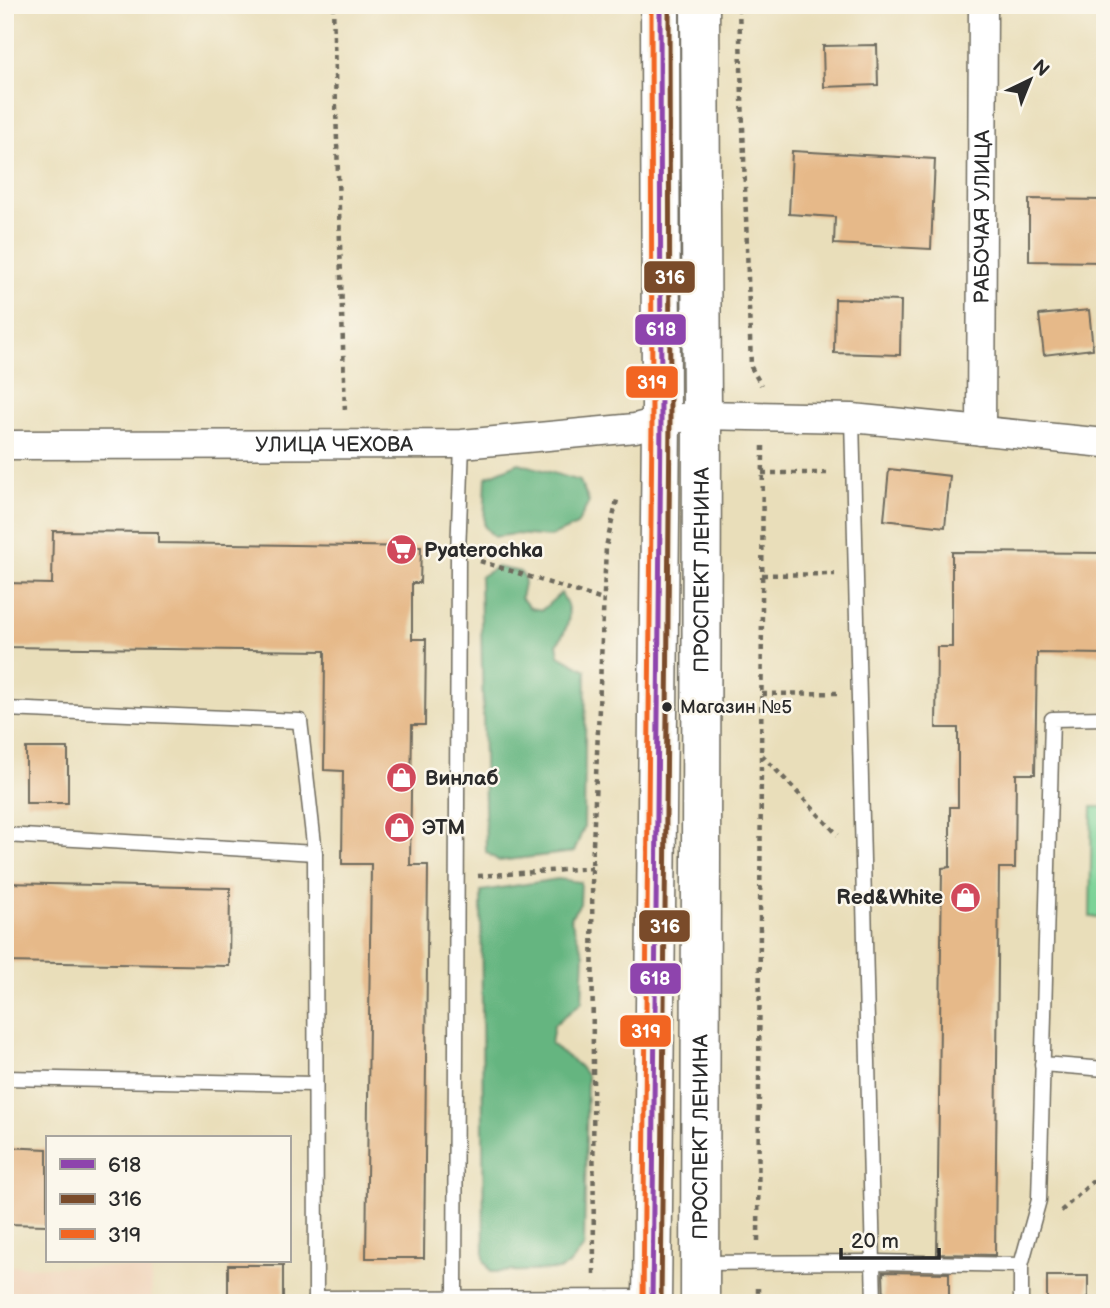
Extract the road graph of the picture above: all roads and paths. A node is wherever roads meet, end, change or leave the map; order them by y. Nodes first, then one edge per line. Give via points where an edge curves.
1 (333, 5) edge
2 (660, 5) edge
3 (700, 5) edge
4 (739, 5) edge
5 (984, 5) edge
6 (761, 385) dead end
7 (345, 412) dead end
8 (702, 415) junction
9 (852, 418) junction
10 (661, 421) junction
11 (981, 431) junction
12 (763, 438) dead end
13 (1105, 443) edge
14 (462, 444) junction
15 (5, 445) edge
16 (762, 473) junction
17 (853, 473) junction
18 (617, 500) dead end
19 (458, 554) junction
20 (856, 573) junction
21 (762, 575) junction
22 (603, 600) junction
23 (859, 693) junction
24 (762, 694) junction
25 (5, 709) edge
26 (1105, 718) edge
27 (762, 754) junction
28 (5, 835) edge
29 (315, 853) junction
30 (863, 862) junction
31 (592, 868) junction
32 (456, 878) junction
33 (1042, 1064) junction
34 (1105, 1069) edge
35 (5, 1078) edge
36 (314, 1084) junction
37 (1105, 1170) edge
38 (1027, 1243) junction
39 (758, 1246) dead end
40 (873, 1262) junction
41 (700, 1263) junction
42 (1021, 1265) junction
43 (758, 1279) dead end
44 (594, 1296) junction
45 (455, 1297) junction
46 (316, 1300) edge
47 (652, 1300) edge
48 (700, 1303) edge
49 (758, 1303) edge
50 (874, 1303) edge
51 (1021, 1303) edge

1 - 7 path
2 - 10 main road, ПРОСПЕКТ ЛЕНИНА
3 - 8 main road, ПРОСПЕКТ ЛЕНИНА
4 - 6 path via 751,367
5 - 11 street, РАБОЧАЯ УЛИЦА
8 - 9 street, УЛИЦА ЧЕХОВА
8 - 10 street, УЛИЦА ЧЕХОВА
8 - 41 main road, ПРОСПЕКТ ЛЕНИНА
9 - 11 street, УЛИЦА ЧЕХОВА
9 - 17 lane
10 - 14 street, УЛИЦА ЧЕХОВА via 635,429
10 - 47 main road, ПРОСПЕКТ ЛЕНИНА
11 - 13 street, УЛИЦА ЧЕХОВА
12 - 16 path
14 - 15 street, УЛИЦА ЧЕХОВА
14 - 19 lane
16 - 17 path
16 - 21 path
17 - 20 lane
18 - 22 path via 606,547
19 - 22 path
19 - 32 lane
20 - 21 path
20 - 23 lane
21 - 24 path
22 - 31 path
23 - 24 path
23 - 30 lane
24 - 27 path
25 - 29 lane via 300,721
26 - 33 lane via 1052,719
27 - 30 path
27 - 39 path
28 - 29 lane
29 - 36 lane
30 - 40 lane
31 - 32 path
31 - 44 path
32 - 45 lane
33 - 34 lane
33 - 38 lane via 1039,1199
35 - 36 lane
36 - 46 lane
37 - 38 path
38 - 42 lane
40 - 41 lane
40 - 42 lane
40 - 50 lane
41 - 48 main road, ПРОСПЕКТ ЛЕНИНА
42 - 51 lane
43 - 49 path
44 - 45 lane
44 - 47 lane
45 - 46 lane

